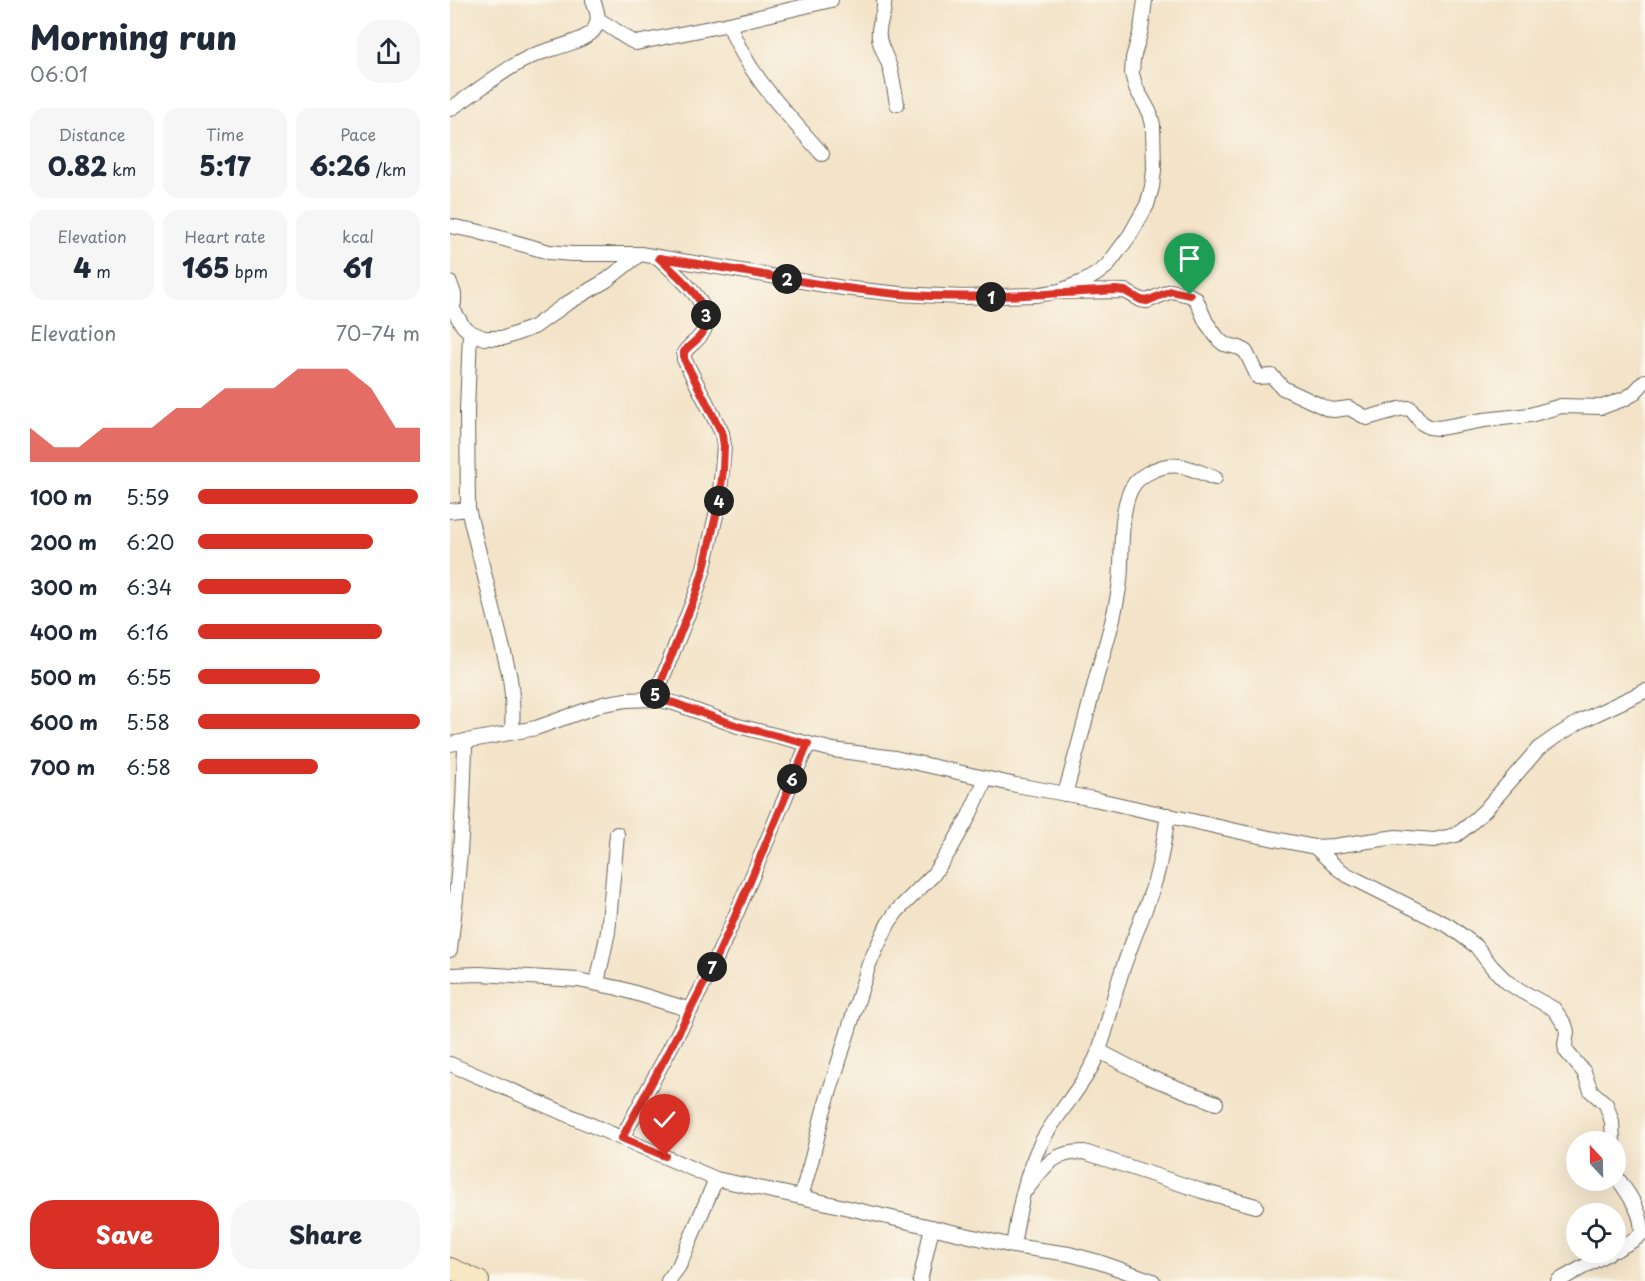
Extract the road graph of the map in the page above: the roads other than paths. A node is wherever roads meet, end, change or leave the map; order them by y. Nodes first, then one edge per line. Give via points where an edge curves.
1 (593, 0) edge
2 (831, 0) edge
3 (884, 0) edge
4 (1145, 0) edge
5 (598, 20) junction
6 (729, 24) junction
7 (897, 104) dead end
8 (450, 109) edge
9 (822, 154) dead end
10 (450, 226) edge
11 (640, 254) junction
12 (659, 258) junction
13 (450, 283) edge
14 (1052, 292) junction
15 (451, 306) edge
16 (470, 332) junction
17 (1645, 381) edge
18 (1215, 478) dead end
19 (468, 509) junction
20 (450, 511) edge
21 (1645, 691) edge
22 (654, 699) junction
23 (512, 732) junction
24 (465, 741) junction
25 (450, 744) edge
26 (808, 744) junction
27 (986, 779) junction
28 (1065, 794) junction
29 (1168, 815) junction
30 (617, 834) dead end
31 (1315, 847) junction
32 (450, 950) edge
33 (450, 975) edge
34 (597, 983) junction
35 (691, 1010) junction
36 (1099, 1051) junction
37 (450, 1064) edge
38 (1216, 1103) dead end
39 (1612, 1131) edge
40 (622, 1138) junction
41 (716, 1179) junction
42 (1626, 1189) edge
43 (1022, 1196) junction
44 (801, 1197) junction
45 (1256, 1206) dead end
46 (932, 1227) junction
47 (1626, 1243) edge
48 (1013, 1246) junction
49 (1590, 1263) edge
50 (450, 1268) edge
51 (479, 1281) edge
52 (668, 1281) edge
53 (920, 1281) edge
54 (1153, 1281) edge
55 (1558, 1281) edge

1 - 5 street
2 - 6 street
3 - 7 street via 879,36
4 - 14 street via 1132,74 1153,125 1154,170 1147,205 1107,266 1085,281
5 - 6 street via 636,43
5 - 8 street via 593,32 524,60
6 - 9 street via 749,65
10 - 11 street via 549,252
11 - 12 street
11 - 16 street via 534,327 504,338 484,338
12 - 14 street via 900,294 996,297
12 - 22 street via 704,308 703,332 684,352 684,359 716,418 724,446 719,502 704,568
13 - 15 street via 455,300
14 - 17 street via 1125,291 1147,301 1171,291 1190,295 1219,339 1246,352 1258,376 1272,376 1283,388 1328,409 1348,408 1367,418 1410,408 1422,423 1438,428 1530,415 1568,405 1602,407 1633,394
15 - 16 street
16 - 19 street
18 - 28 street via 1172,465 1140,478 1129,492 1111,628
19 - 20 street
19 - 23 street via 509,673
21 - 31 street via 1555,736 1456,835 1434,840 1396,837
22 - 23 street via 603,704 536,728
22 - 26 street
23 - 24 street
24 - 25 street
24 - 32 street via 464,811
26 - 27 street via 895,758
26 - 35 street
27 - 28 street
27 - 44 street via 950,850 933,875 897,911 869,964
28 - 29 street
29 - 31 street
29 - 36 street via 1154,885 1130,945
30 - 34 street via 608,932
31 - 39 street via 1347,875 1449,926 1476,946 1507,982 1554,1009 1567,1032 1566,1051 1584,1072 1591,1091 1606,1104
33 - 34 street via 545,977
34 - 35 street
35 - 40 street
36 - 38 street via 1149,1077
36 - 43 street via 1042,1142
37 - 40 street
40 - 41 street
41 - 44 street
41 - 52 street via 680,1266
42 - 47 street via 1644,1213 1645,1223 1641,1233
43 - 45 street via 1052,1160 1070,1152 1084,1152
43 - 48 street
44 - 46 street
46 - 48 street
46 - 53 street
48 - 54 street via 1069,1254
49 - 55 street
50 - 51 street

